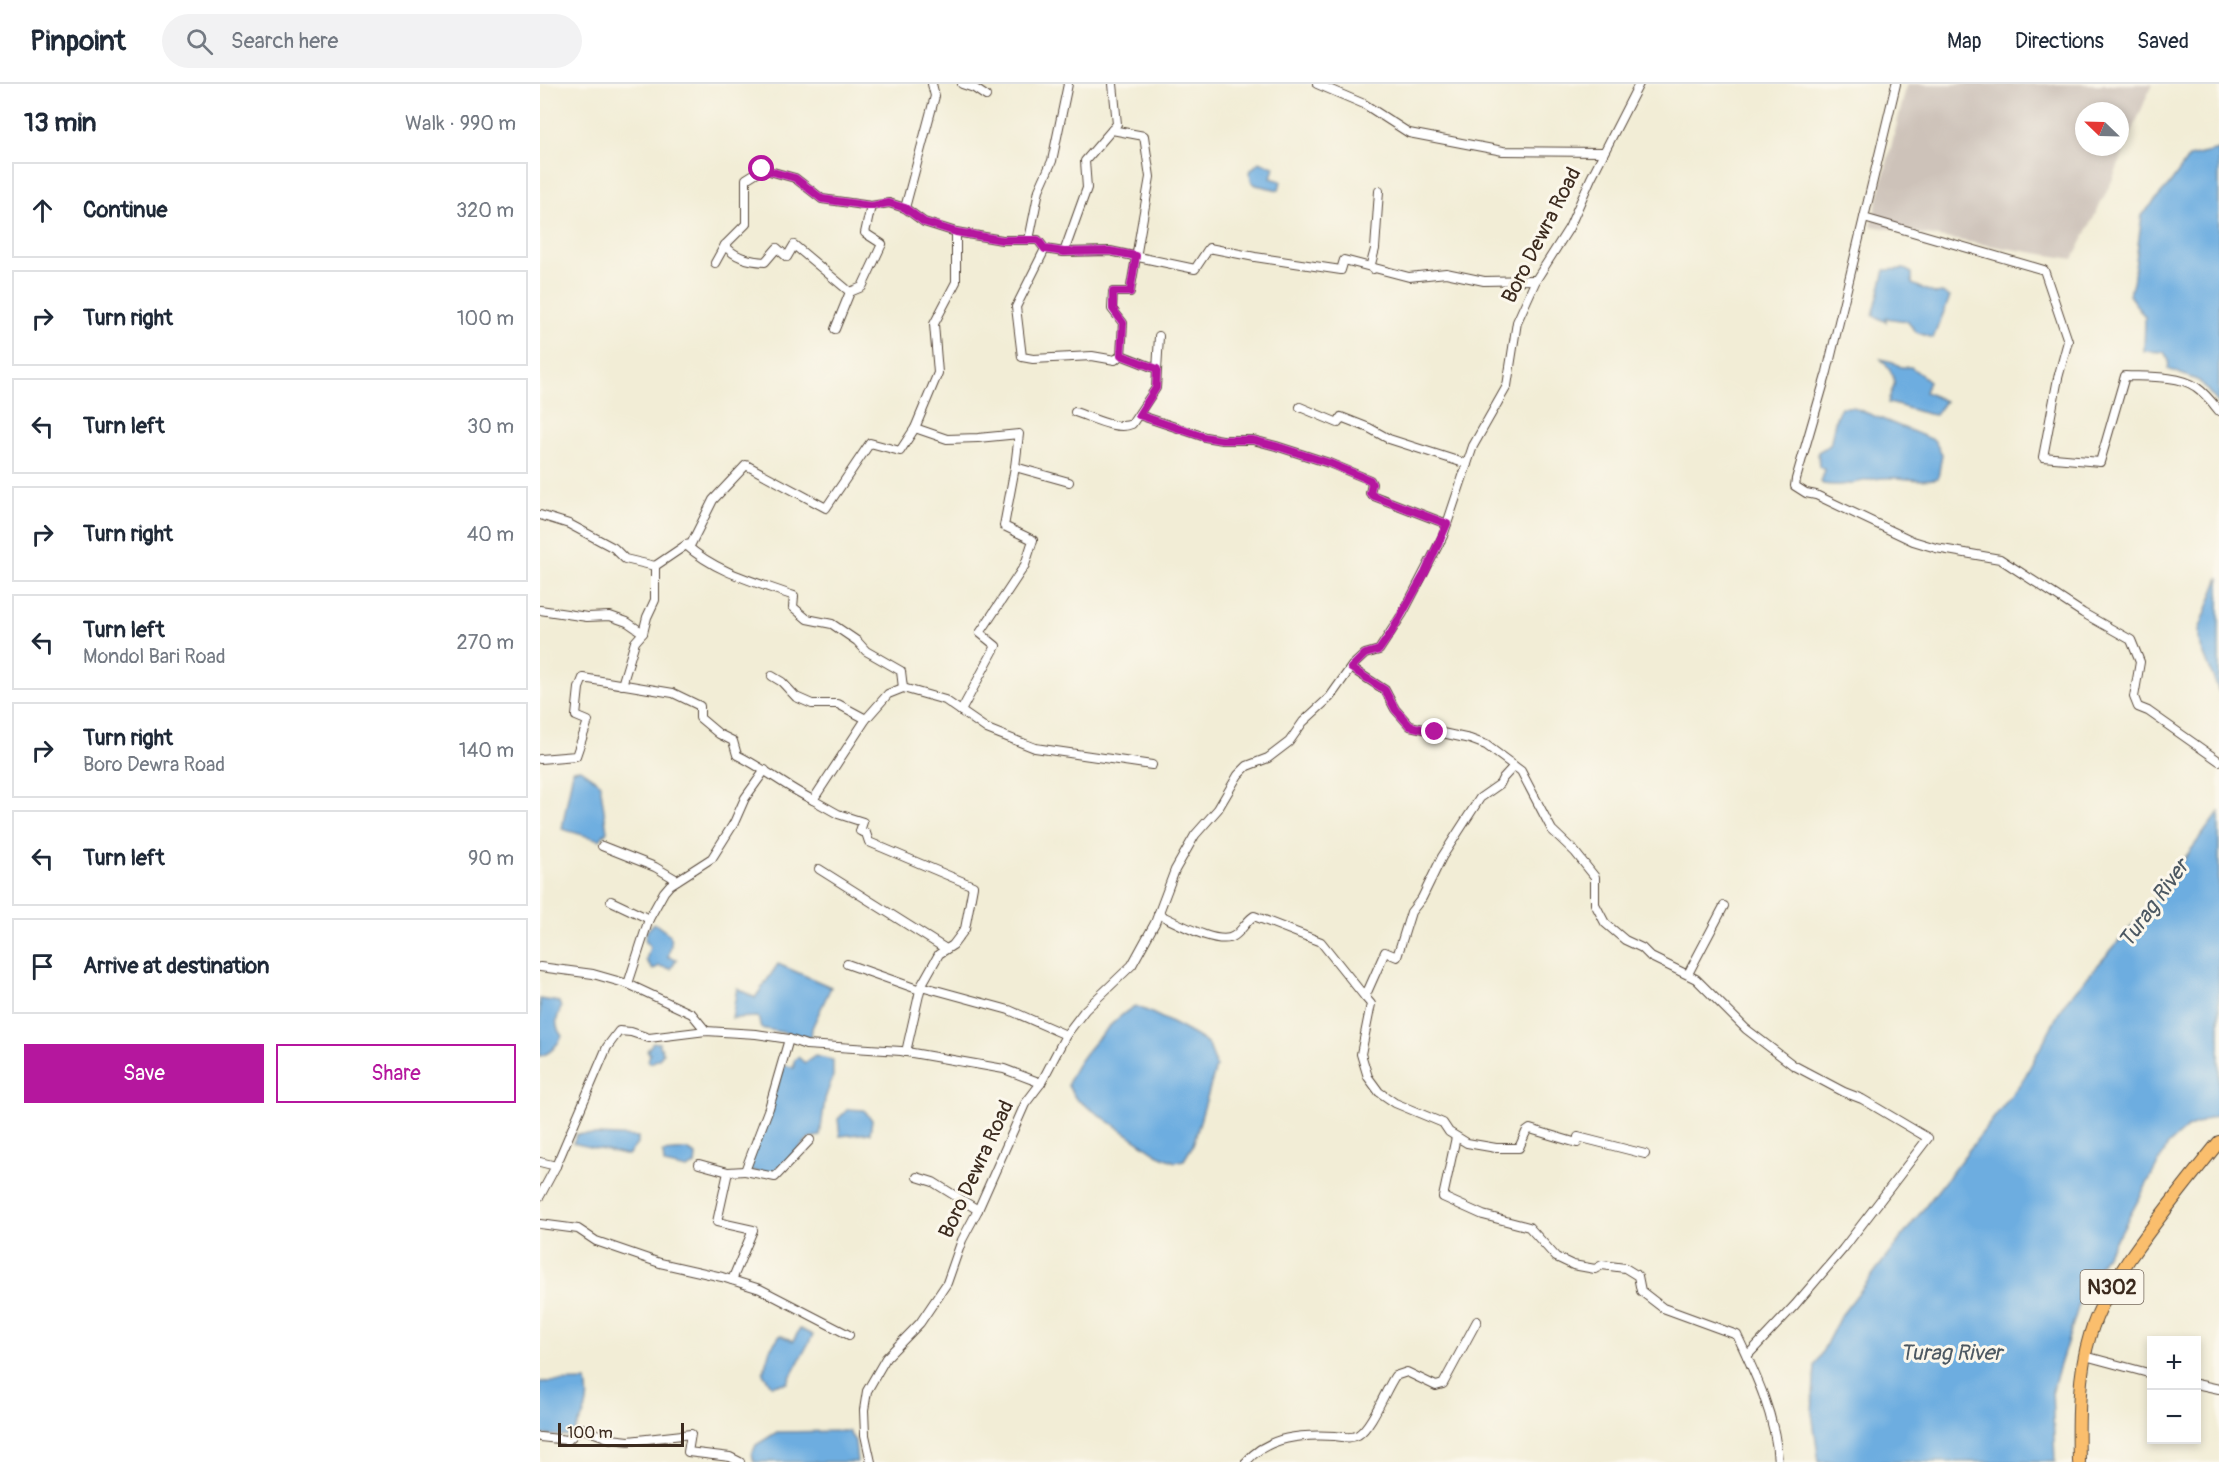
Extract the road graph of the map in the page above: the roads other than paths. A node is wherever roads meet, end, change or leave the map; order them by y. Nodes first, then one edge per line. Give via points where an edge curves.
1 (932, 84) edge
2 (962, 84) edge
3 (1068, 84) edge
4 (1113, 84) edge
5 (1317, 84) edge
6 (1639, 84) edge
7 (1896, 84) edge
8 (986, 96) dead end
9 (1112, 130) junction
10 (1604, 152) junction
11 (1379, 191) dead end
12 (871, 206) junction
13 (905, 208) junction
14 (1864, 218) junction
15 (956, 232) junction
16 (1029, 240) junction
17 (725, 245) junction
18 (1045, 249) junction
19 (1064, 252) junction
20 (1136, 256) junction
21 (716, 263) dead end
22 (1373, 269) junction
23 (1536, 280) junction
24 (850, 292) junction
25 (835, 329) dead end
26 (1159, 336) dead end
27 (1121, 355) junction
28 (1157, 369) junction
29 (1300, 407) dead end
30 (2219, 411) edge
31 (1075, 412) dead end
32 (1139, 415) junction
33 (915, 429) junction
34 (1467, 464) junction
35 (1015, 467) junction
36 (1069, 482) dead end
37 (540, 515) edge
38 (1447, 524) junction
39 (686, 545) junction
40 (655, 566) junction
41 (540, 610) edge
42 (643, 633) junction
43 (1351, 668) junction
44 (772, 676) dead end
45 (622, 685) junction
46 (903, 688) junction
47 (961, 711) junction
48 (866, 719) junction
49 (540, 759) edge
50 (2219, 761) edge
51 (1152, 765) dead end
52 (1514, 766) junction
53 (765, 770) junction
54 (813, 800) junction
55 (602, 846) dead end
56 (819, 869) dead end
57 (677, 880) junction
58 (611, 901) dead end
59 (1724, 906) dead end
60 (1158, 914) junction
61 (649, 919) junction
62 (946, 949) junction
63 (847, 964) dead end
64 (540, 967) edge
65 (1688, 974) junction
66 (628, 984) junction
67 (920, 988) junction
68 (1365, 997) junction
69 (706, 1031) junction
70 (1066, 1035) junction
71 (789, 1038) junction
72 (906, 1052) junction
73 (1041, 1083) junction
74 (1456, 1137) junction
75 (810, 1140) dead end
76 (2219, 1142) edge
77 (1645, 1154) dead end
78 (540, 1162) edge
79 (699, 1164) dead end
80 (556, 1166) junction
81 (745, 1171) junction
82 (728, 1172) junction
83 (917, 1177) dead end
84 (540, 1196) edge
85 (978, 1210) junction
86 (540, 1224) edge
87 (732, 1280) junction
88 (1477, 1321) dead end
89 (849, 1335) dead end
90 (1747, 1356) junction
91 (2085, 1356) junction
92 (2147, 1373) edge
93 (2201, 1385) edge
94 (2219, 1389) edge
95 (540, 1437) edge
96 (740, 1462) edge
97 (871, 1462) edge
98 (1246, 1462) edge
99 (1778, 1462) edge
100 (2079, 1462) edge

1 - 13 street via 935,96
2 - 8 street
3 - 16 street via 1052,161 1039,190
4 - 9 street via 1117,124
5 - 10 street via 1364,104 1409,133 1503,151
6 - 10 street, Boro Dewra Road
7 - 14 street
9 - 19 street via 1085,161 1087,188
9 - 20 street via 1144,136 1150,177
10 - 23 street, Boro Dewra Road via 1569,228
11 - 22 street
12 - 13 street via 889,203
12 - 17 street via 822,199 795,178 762,169 746,179 746,224
12 - 24 street via 865,233 882,244 862,287
13 - 15 street via 924,222
14 - 30 street via 2044,270 2068,340 2043,457 2100,462 2125,376 2159,377 2194,385
14 - 50 street via 1795,486 1913,541 2000,559 2131,640 2140,662 2134,697 2138,707
15 - 16 street
15 - 33 street via 956,282 934,324 938,374
16 - 18 street via 1038,240
17 - 21 street
17 - 24 street via 730,252 765,262 777,248 787,257 794,245
18 - 19 street
18 - 27 street via 1016,307 1022,357 1092,356 1115,360
19 - 20 street via 1110,251
20 - 22 street via 1195,269 1209,248 1341,270 1344,260
20 - 27 street via 1130,292 1113,292 1113,309 1123,323
22 - 23 street via 1409,278 1446,273 1484,281
23 - 34 street, Boro Dewra Road via 1517,322 1507,386
24 - 25 street
26 - 28 street
27 - 28 street
28 - 32 street via 1156,388
29 - 34 street via 1338,423 1341,417 1389,439
31 - 32 street via 1127,426
32 - 38 street via 1204,437 1253,440 1329,463 1370,480 1370,493 1374,496
33 - 35 street via 947,439 1019,434
33 - 39 street via 900,451 870,443 826,508 746,465 713,500 691,544
34 - 38 street, Boro Dewra Road
35 - 36 street
35 - 47 street via 1004,526 1033,540 1025,566 980,633 996,646
37 - 40 street via 568,524 614,548 625,559
38 - 43 street, Boro Dewra Road via 1391,633 1379,650 1365,654
39 - 40 street
39 - 46 street via 701,558 734,575 794,596 793,607 807,619 832,624 866,651 901,671
40 - 42 street via 655,600
41 - 42 street via 587,617 610,615
42 - 45 street via 635,642
43 - 52 street via 1385,690 1410,726 1486,745
43 - 60 street, Boro Dewra Road via 1289,742 1268,758 1247,766 1238,776 1218,809 1195,835 1175,870
44 - 48 street via 812,704 838,704
45 - 49 street via 583,678 576,716 588,721 576,756
45 - 53 street via 673,693 700,706 700,718 733,741 737,755
46 - 47 street via 945,700
46 - 48 street via 888,694
47 - 51 street via 987,729 1035,748
48 - 54 street
52 - 65 street via 1521,771 1552,830 1595,877 1595,904 1605,923 1651,957
52 - 68 street via 1490,794 1480,798 1411,912 1397,957 1385,952
53 - 54 street
53 - 57 street via 712,858
54 - 62 street via 863,822 860,831 866,833 869,842 973,886 965,929
55 - 57 street
56 - 62 street
57 - 61 street via 664,892
58 - 61 street
59 - 65 street
60 - 68 street via 1224,940 1234,936 1254,916 1299,933 1321,942
60 - 70 street, Boro Dewra Road via 1132,965 1085,1010
61 - 66 street
62 - 67 street via 939,954
63 - 67 street
64 - 66 street via 593,974
65 - 90 street via 1746,1029 1793,1065 1928,1138 1843,1249
66 - 69 street via 692,1014
67 - 70 street via 1009,1010
67 - 72 street
68 - 74 street via 1371,1004 1361,1054 1368,1077 1379,1092 1395,1103 1443,1123
69 - 71 street
69 - 80 street via 649,1038 619,1031 607,1047
70 - 73 street, Boro Dewra Road
71 - 72 street via 806,1045
71 - 81 street
72 - 73 street via 1004,1069
73 - 85 street, Boro Dewra Road via 1025,1104
74 - 77 street via 1478,1145 1519,1148 1530,1129 1577,1143 1578,1137
74 - 90 street via 1443,1197 1483,1215 1529,1227 1556,1257 1566,1262 1595,1269 1602,1264 1629,1270 1638,1276 1641,1291 1647,1297 1663,1308 1737,1335
75 - 81 street via 775,1177
76 - 91 highway, N302 via 2114,1283 2099,1308
78 - 80 street
79 - 82 street
80 - 84 street
81 - 82 street
82 - 87 street via 717,1222 753,1230
83 - 85 street via 933,1182
85 - 97 street, Boro Dewra Road via 947,1282 920,1323 886,1358 867,1391 865,1435
86 - 87 street via 578,1229 596,1241 660,1263
87 - 89 street via 760,1289
88 - 98 street via 1443,1384 1436,1386 1407,1372 1395,1376 1358,1435 1286,1438 1256,1450
90 - 99 street via 1759,1380 1777,1441
91 - 92 street
91 - 100 highway, N302
93 - 94 street
95 - 96 street via 568,1440 581,1428 629,1441 691,1434 688,1452 730,1457

